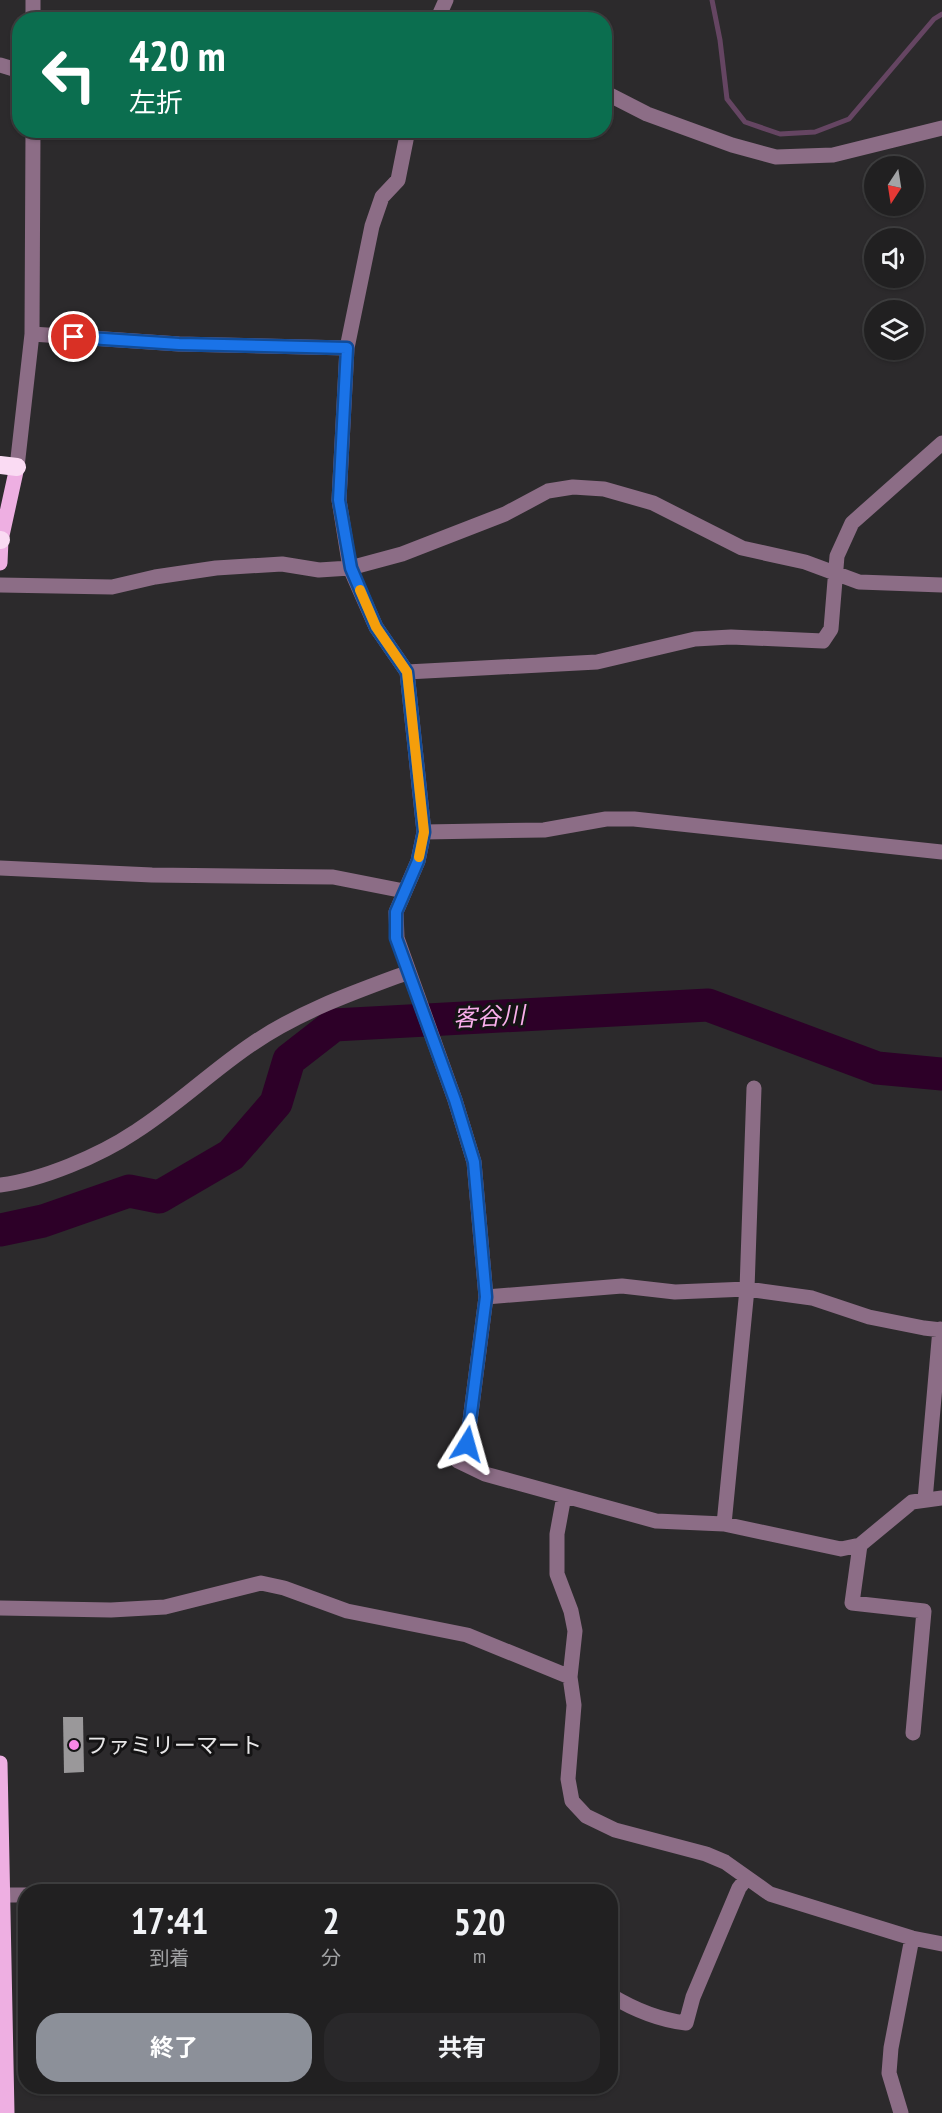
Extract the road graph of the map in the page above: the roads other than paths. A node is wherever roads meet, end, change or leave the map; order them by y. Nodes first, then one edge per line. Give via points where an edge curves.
1 (612, 96) edge
2 (942, 128) edge
3 (33, 138) edge
4 (406, 138) edge
5 (32, 334) junction
6 (347, 348) junction
7 (942, 443) edge
8 (8, 466) edge
9 (1, 540) edge
10 (0, 562) edge
11 (351, 568) junction
12 (835, 572) junction
13 (0, 585) edge
14 (942, 585) edge
15 (407, 672) junction
16 (424, 832) junction
17 (942, 852) edge
18 (0, 868) edge
19 (404, 891) junction
20 (410, 975) junction
21 (754, 1088) dead end
22 (0, 1185) edge
23 (747, 1289) junction
24 (486, 1297) junction
25 (941, 1329) edge
26 (564, 1496) junction
27 (942, 1498) edge
28 (925, 1500) junction
29 (724, 1524) junction
30 (860, 1545) junction
31 (0, 1608) edge
32 (570, 1677) junction
33 (913, 1733) dead end
34 (0, 1763) edge
35 (746, 1879) junction
36 (1, 1895) edge
37 (18, 1895) edge
38 (912, 1938) junction
39 (942, 1944) edge
40 (618, 2000) edge
41 (7, 2113) edge
42 (901, 2113) edge

1 - 2 street via 647,114 776,157 833,155
3 - 5 street
4 - 6 street via 398,180 382,197 372,226
5 - 6 street via 179,344
5 - 8 street
6 - 11 street via 339,500
7 - 12 street via 852,523 837,556
8 - 9 main road
9 - 10 main road
11 - 12 street via 402,554 505,514 548,491 573,487 604,489 653,503 742,548
11 - 13 street via 319,570 282,564 216,568 112,587
11 - 15 street via 376,627
12 - 14 street via 859,582
12 - 15 street via 831,629 823,641 695,639 597,662
15 - 16 street
16 - 17 street via 544,830 606,819 634,819
16 - 19 street via 418,861
18 - 19 street via 152,876 333,876
19 - 20 street via 396,912 396,938
20 - 22 street via 317,1006 252,1043 134,1133 71,1165 25,1182
20 - 24 street via 474,1162
21 - 23 street
23 - 24 street via 675,1292 622,1286
23 - 25 street via 812,1298 869,1317
23 - 29 street
24 - 26 street via 467,1444 458,1461 486,1474
25 - 28 street
26 - 29 street via 656,1521
26 - 32 street via 557,1534 557,1574 575,1631
27 - 28 street
28 - 30 street via 912,1502
29 - 30 street via 841,1550
30 - 33 street via 852,1603 924,1611
31 - 32 street via 165,1607 261,1583 346,1611 467,1635
32 - 35 street via 574,1705 568,1779 572,1801 586,1816 615,1830 706,1854 725,1862
34 - 36 main road
35 - 38 street via 770,1894
35 - 40 street via 693,1997 686,2024
36 - 37 street
36 - 41 main road
38 - 39 street
38 - 42 street via 889,2073

